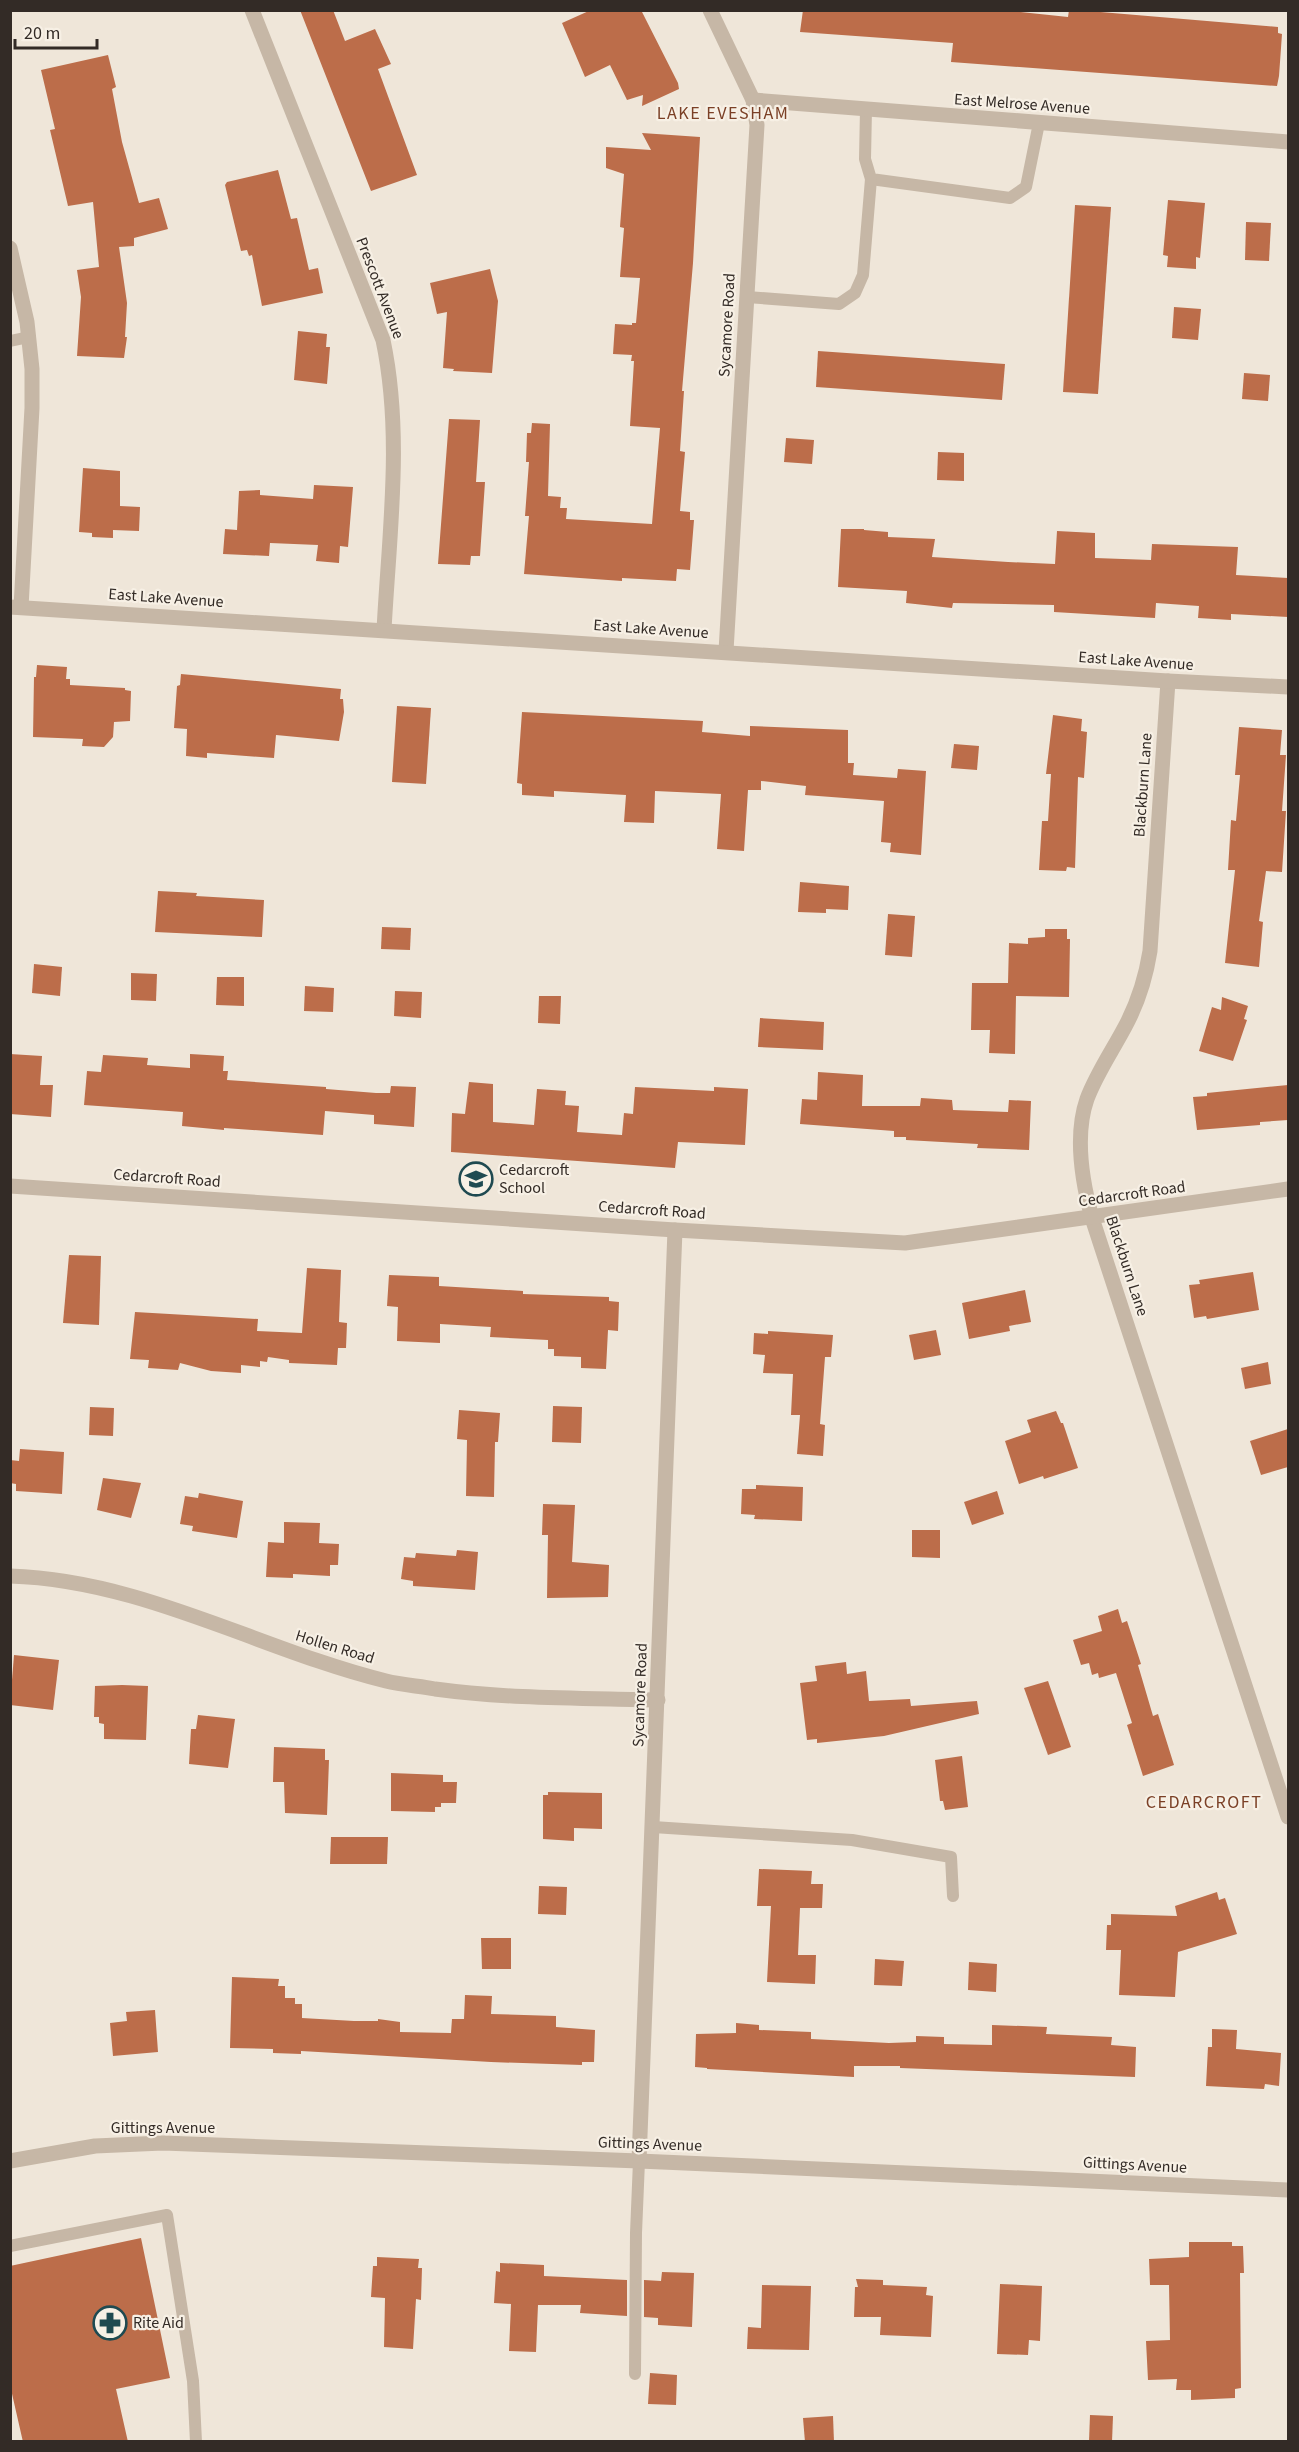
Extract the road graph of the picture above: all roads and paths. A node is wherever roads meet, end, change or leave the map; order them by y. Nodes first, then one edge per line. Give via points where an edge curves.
1 (252, 10) edge
2 (710, 10) edge
3 (753, 100) junction
4 (866, 109) junction
5 (1039, 123) junction
6 (1288, 142) edge
7 (871, 179) junction
8 (10, 249) edge
9 (747, 297) junction
10 (28, 337) junction
11 (10, 341) edge
12 (16, 607) edge
13 (384, 630) junction
14 (726, 651) junction
15 (1168, 681) junction
16 (1288, 687) edge
17 (10, 1186) edge
18 (1288, 1189) edge
19 (1092, 1218) junction
20 (675, 1230) junction
21 (10, 1576) edge
22 (658, 1700) junction
23 (1288, 1817) edge
24 (653, 1827) junction
25 (953, 1896) dead end
26 (10, 2161) edge
27 (639, 2162) junction
28 (1288, 2190) edge
29 (10, 2246) edge
30 (635, 2373) dead end
31 (196, 2442) edge

1 - 13 street, Prescott Avenue via 382,340 390,372 394,448
2 - 3 street, Sycamore Road
3 - 4 street, East Melrose Avenue
3 - 9 street, Sycamore Road via 757,125
4 - 5 street, East Melrose Avenue
4 - 7 lane via 865,159
5 - 6 street, East Melrose Avenue
5 - 7 lane via 1026,187 1010,198
7 - 9 lane via 862,275 855,293 839,304
8 - 10 street
9 - 14 street, Sycamore Road
10 - 11 lane
10 - 12 street via 32,408
12 - 13 street, East Lake Avenue
13 - 14 street, East Lake Avenue
14 - 15 street, East Lake Avenue
15 - 16 street, East Lake Avenue
15 - 19 street, Blackburn Lane via 1147,971 1128,1020 1086,1101 1081,1165
17 - 20 street, Cedarcroft Road
18 - 19 street, Cedarcroft Road
19 - 20 street, Cedarcroft Road via 905,1243
19 - 23 street, Blackburn Lane
20 - 22 street, Sycamore Road
21 - 22 street, Hollen Road via 72,1584 165,1604 272,1646 388,1682 528,1697
22 - 24 street, Sycamore Road
24 - 25 lane via 852,1840 951,1857
24 - 27 street, Sycamore Road
26 - 27 street, Gittings Avenue via 95,2146 163,2143
27 - 28 street, Gittings Avenue
27 - 30 lane
29 - 31 lane via 167,2215 193,2381

